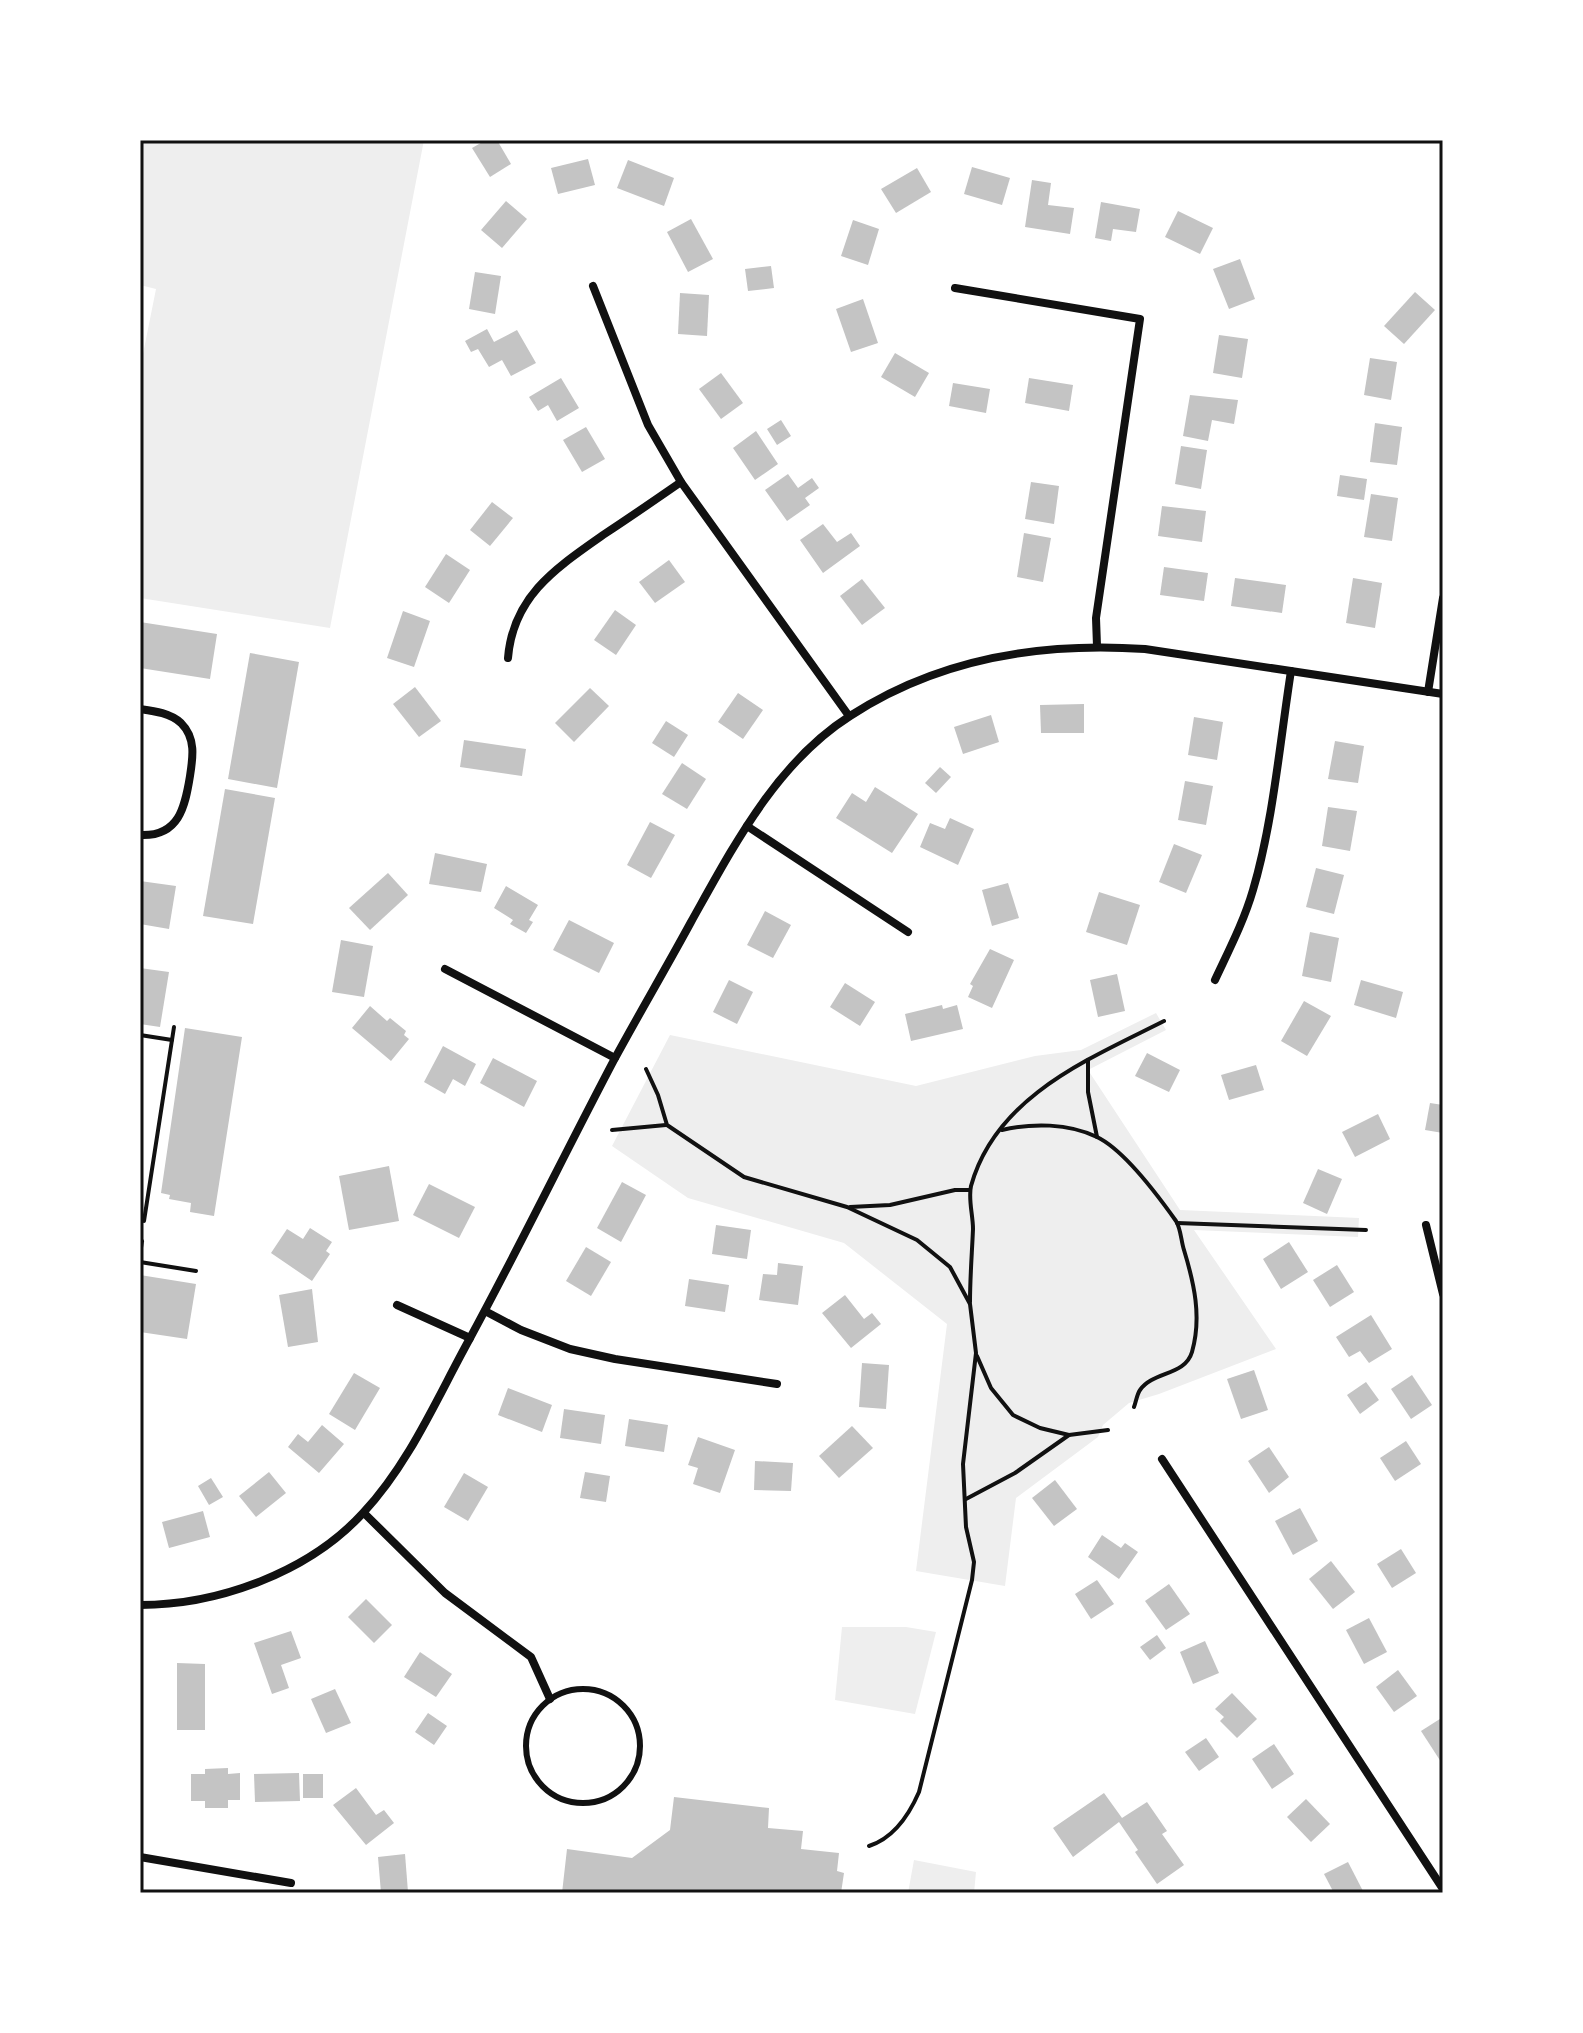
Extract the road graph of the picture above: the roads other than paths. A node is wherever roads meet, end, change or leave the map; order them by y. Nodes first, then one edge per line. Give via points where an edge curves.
1 (593, 286) dead end
2 (955, 288) dead end
3 (681, 482) junction
4 (1443, 598) edge
5 (1097, 646) junction
6 (508, 658) dead end
7 (1291, 671) junction
8 (1428, 692) junction
9 (1443, 694) edge
10 (140, 709) edge
11 (849, 716) junction
12 (747, 826) junction
13 (140, 835) edge
14 (908, 932) dead end
15 (445, 969) dead end
16 (1215, 980) dead end
17 (615, 1058) junction
18 (1426, 1225) dead end
19 (1443, 1294) edge
20 (397, 1305) dead end
21 (485, 1311) junction
22 (470, 1338) junction
23 (777, 1384) dead end
24 (1162, 1459) dead end
25 (364, 1513) junction
26 (140, 1605) edge
27 (550, 1699) junction
28 (140, 1857) edge
29 (291, 1883) dead end
30 (1443, 1889) edge

1 - 3 street via 648,425
2 - 5 street via 1140,319 1096,618
3 - 6 street via 562,563 535,590 517,618
3 - 11 street
4 - 8 street
5 - 7 street
5 - 11 street via 1003,654 966,664
7 - 8 street
7 - 16 street via 1254,888
8 - 9 street
10 - 13 street via 182,724 193,753 185,806 177,821 165,830
11 - 12 street via 783,778
12 - 14 street
12 - 17 street
15 - 17 street
17 - 21 street
18 - 19 street
20 - 22 street
21 - 22 street
21 - 23 street via 570,1349
22 - 25 street via 415,1440
24 - 30 street
25 - 26 street via 333,1541 248,1587 202,1600
25 - 27 street via 445,1593 531,1657
27 - 27 lane via 534,1715 526,1736 526,1759 535,1779 550,1794 569,1802 610,1797 628,1782 639,1761 640,1738 632,1716 616,1699 595,1690 571,1689
28 - 29 street

